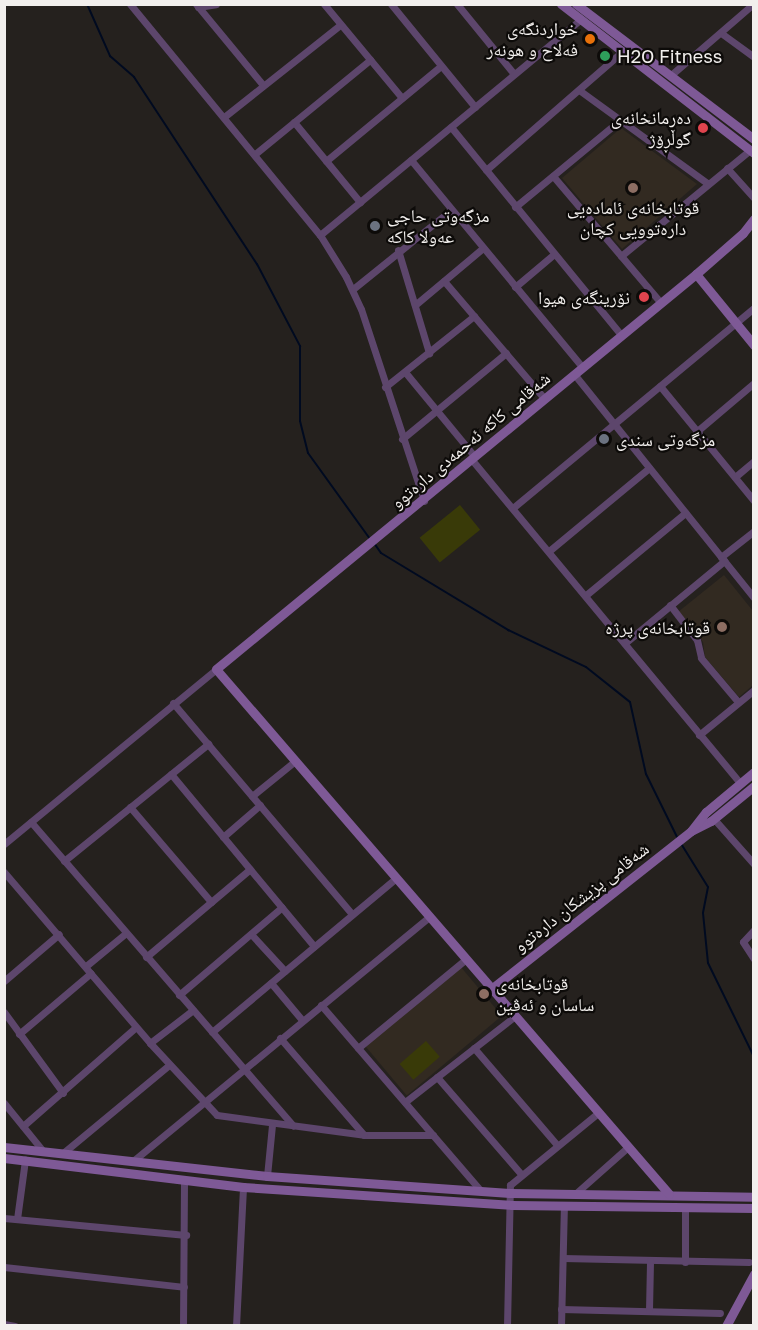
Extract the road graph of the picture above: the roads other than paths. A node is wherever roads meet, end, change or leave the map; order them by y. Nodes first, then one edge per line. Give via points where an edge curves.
1 (130, 4) edge
2 (216, 4) edge
3 (324, 4) edge
4 (391, 4) edge
5 (457, 4) edge
6 (561, 4) edge
7 (576, 4) edge
8 (753, 4) edge
9 (197, 6) edge
10 (581, 19) junction
11 (340, 25) junction
12 (721, 33) junction
13 (623, 51) junction
14 (753, 57) edge
15 (370, 60) junction
16 (441, 66) junction
17 (514, 74) junction
18 (671, 75) junction
19 (263, 85) junction
20 (579, 90) junction
21 (402, 98) junction
22 (475, 107) junction
23 (224, 117) junction
24 (620, 120) junction
25 (294, 122) junction
26 (451, 127) junction
27 (753, 139) edge
28 (752, 151) edge
29 (255, 154) junction
30 (411, 160) junction
31 (326, 161) junction
32 (728, 168) junction
33 (486, 170) junction
34 (553, 176) junction
35 (707, 183) junction
36 (753, 198) edge
37 (360, 202) junction
38 (515, 207) junction
39 (451, 210) junction
40 (753, 219) edge
41 (753, 229) edge
42 (743, 233) junction
43 (320, 235) junction
44 (483, 248) junction
45 (398, 250) junction
46 (554, 255) junction
47 (621, 256) junction
48 (696, 274) junction
49 (444, 281) junction
50 (514, 287) junction
51 (353, 288) junction
52 (661, 303) junction
53 (416, 305) junction
54 (753, 308) edge
55 (474, 316) junction
56 (735, 323) junction
57 (621, 335) junction
58 (753, 345) edge
59 (429, 353) junction
60 (506, 353) junction
61 (582, 367) junction
62 (405, 372) junction
63 (574, 374) junction
64 (753, 383) edge
65 (660, 386) junction
66 (385, 387) junction
67 (544, 398) junction
68 (437, 411) junction
69 (614, 425) junction
70 (696, 432) junction
71 (402, 440) junction
72 (474, 459) junction
73 (753, 461) edge
74 (649, 468) junction
75 (735, 477) junction
76 (424, 501) junction
77 (753, 501) edge
78 (514, 507) junction
79 (685, 513) junction
80 (753, 531) edge
81 (549, 551) junction
82 (723, 559) junction
83 (586, 596) junction
84 (753, 598) edge
85 (670, 605) junction
86 (625, 643) junction
87 (216, 669) junction
88 (753, 690) edge
89 (738, 702) junction
90 (173, 703) junction
91 (699, 735) junction
92 (208, 744) junction
93 (295, 761) junction
94 (753, 772) edge
95 (171, 774) junction
96 (740, 783) junction
97 (753, 786) edge
98 (252, 796) junction
99 (260, 805) junction
100 (130, 807) junction
101 (714, 819) junction
102 (31, 822) junction
103 (700, 824) junction
104 (223, 837) junction
105 (4, 844) edge
106 (64, 861) junction
107 (753, 864) edge
108 (250, 869) junction
109 (4, 872) edge
110 (396, 878) junction
111 (211, 902) junction
112 (282, 907) junction
113 (352, 914) junction
114 (429, 917) junction
115 (753, 930) edge
116 (126, 933) junction
117 (59, 934) junction
118 (251, 934) junction
119 (314, 946) junction
120 (147, 957) junction
121 (753, 959) edge
122 (466, 960) junction
123 (86, 966) junction
124 (285, 971) junction
125 (91, 972) junction
126 (4, 981) edge
127 (271, 983) junction
128 (491, 989) junction
129 (179, 995) junction
130 (321, 1005) junction
131 (193, 1010) junction
132 (4, 1012) edge
133 (515, 1016) junction
134 (302, 1020) junction
135 (136, 1027) junction
136 (212, 1032) junction
137 (19, 1034) junction
138 (280, 1038) junction
139 (150, 1043) junction
140 (358, 1048) junction
141 (474, 1048) junction
142 (169, 1065) junction
143 (243, 1069) junction
144 (436, 1077) junction
145 (63, 1093) junction
146 (405, 1102) junction
147 (4, 1103) edge
148 (204, 1103) junction
149 (598, 1113) junction
150 (272, 1125) junction
151 (23, 1126) junction
152 (292, 1126) junction
153 (433, 1134) junction
154 (364, 1135) junction
155 (557, 1145) junction
156 (4, 1147) edge
157 (628, 1148) junction
158 (43, 1151) junction
159 (63, 1153) junction
160 (4, 1158) edge
161 (25, 1160) junction
162 (133, 1161) junction
163 (521, 1174) junction
164 (267, 1176) junction
165 (184, 1180) junction
166 (243, 1187) junction
167 (482, 1191) junction
168 (510, 1193) junction
169 (575, 1194) junction
170 (669, 1194) junction
171 (753, 1197) edge
172 (512, 1204) junction
173 (564, 1205) junction
174 (685, 1207) junction
175 (753, 1208) edge
176 (4, 1218) edge
177 (17, 1219) junction
178 (186, 1235) junction
179 (563, 1258) junction
180 (650, 1261) junction
181 (685, 1262) junction
182 (749, 1262) dead end
183 (4, 1267) edge
184 (753, 1274) edge
185 (184, 1287) junction
186 (561, 1309) junction
187 (649, 1310) junction
188 (720, 1313) dead end
189 (4, 1324) edge
190 (15, 1326) edge
191 (183, 1326) edge
192 (236, 1326) edge
193 (507, 1326) edge
194 (561, 1326) edge
195 (726, 1326) edge

1 - 23 street
2 - 9 street
3 - 11 street
4 - 16 street
5 - 17 street
6 - 10 street
7 - 18 street
8 - 12 street
9 - 19 street
10 - 13 street
10 - 17 street
11 - 15 street
11 - 19 street
12 - 14 street
12 - 18 street
13 - 20 street
13 - 28 street
15 - 21 street
15 - 25 street
16 - 21 street
16 - 22 street
17 - 22 street
18 - 27 street
19 - 23 street
20 - 24 street
20 - 33 street
21 - 31 street
22 - 26 street
23 - 29 street
24 - 34 street
24 - 35 street
25 - 29 street
25 - 31 street
26 - 30 street
26 - 33 street
28 - 32 street
29 - 43 street
30 - 37 street
30 - 39 street
31 - 37 street
32 - 35 street
32 - 36 street
33 - 38 street
34 - 38 street
34 - 47 street
35 - 47 street
37 - 43 street
38 - 46 street
39 - 44 street
39 - 45 street
40 - 42 street, شەقامی کاکە ئەحمەدی دارەتوو
41 - 42 street, شەقامی کاکە ئەحمەدی دارەتوو
42 - 48 street, شەقامی کاکە ئەحمەدی دارەتوو
43 - 51 street
44 - 49 street
44 - 50 street
45 - 51 street
45 - 53 street
46 - 50 street
46 - 57 street
47 - 52 street
48 - 52 street, شەقامی کاکە ئەحمەدی دارەتوو
48 - 56 street
49 - 53 street
49 - 55 street
50 - 61 street
51 - 66 street
52 - 57 street, شەقامی کاکە ئەحمەدی دارەتوو
53 - 59 street
54 - 56 street
55 - 59 street
55 - 60 street
56 - 58 street
56 - 65 street
57 - 61 street, شەقامی کاکە ئەحمەدی دارەتوو
59 - 62 street
60 - 67 street
60 - 68 street
61 - 63 street, شەقامی کاکە ئەحمەدی دارەتوو
62 - 66 street
62 - 68 street
63 - 67 street, شەقامی کاکە ئەحمەدی دارەتوو
63 - 69 street
64 - 70 street
65 - 69 street
65 - 70 street
66 - 71 street
67 - 72 street, شەقامی کاکە ئەحمەدی دارەتوو
68 - 71 street
68 - 72 street
69 - 74 street
69 - 78 street
70 - 75 street
71 - 76 street
72 - 76 street, شەقامی کاکە ئەحمەدی دارەتوو
72 - 78 street
73 - 75 street
74 - 79 street
74 - 81 street
75 - 77 street
76 - 87 street, شەقامی کاکە ئەحمەدی دارەتوو
78 - 81 street
79 - 82 street
79 - 83 street
80 - 82 street
81 - 83 street
82 - 84 street
82 - 85 street
83 - 86 street
85 - 86 street
85 - 89 street via 697,640 701,658
86 - 91 street
87 - 90 street
87 - 93 street
88 - 89 street
89 - 91 street
90 - 92 street
90 - 102 street
91 - 96 street
92 - 95 street
92 - 98 street
93 - 98 street
93 - 110 street
94 - 96 street, شەقامی پزیشکان دارەتوو
95 - 100 street
95 - 104 street
96 - 103 street, شەقامی پزیشکان دارەتوو
97 - 101 street, شەقامی پزیشکان دارەتوو
98 - 99 street
99 - 104 street
99 - 113 street
100 - 106 street
100 - 111 street
101 - 103 street, شەقامی پزیشکان دارەتوو
101 - 107 street
102 - 105 street
102 - 106 street
103 - 128 street, شەقامی پزیشکان دارەتوو
104 - 108 street
106 - 116 street
108 - 111 street
108 - 112 street
109 - 117 street
110 - 113 street
110 - 114 street
111 - 120 street
112 - 118 street
112 - 119 street
113 - 119 street
114 - 122 street
114 - 130 street
115 - 121 street via 743,942
116 - 120 street
116 - 123 street
117 - 123 street
117 - 126 street
118 - 124 street
118 - 129 street
119 - 124 street
120 - 129 street
122 - 128 street
122 - 140 street
123 - 125 street
124 - 127 street
125 - 135 street
125 - 137 street
127 - 134 street
127 - 136 street
128 - 133 street
129 - 131 street
130 - 134 street
130 - 140 street
131 - 136 street
131 - 139 street
132 - 137 street
133 - 141 street
133 - 149 street
134 - 138 street
135 - 139 street
135 - 145 street
136 - 143 street
137 - 145 street
138 - 143 street
138 - 154 street
139 - 142 street
140 - 146 street
141 - 144 street
141 - 155 street
142 - 148 street
142 - 159 street
143 - 148 street
143 - 152 street
144 - 146 street
144 - 163 street
145 - 151 street
146 - 153 street
147 - 151 street
148 - 150 street via 229,1119
148 - 162 street
149 - 155 street
149 - 157 street
150 - 152 street
150 - 164 street
151 - 158 street
152 - 154 street
153 - 154 street
153 - 167 street
155 - 163 street
156 - 158 street
157 - 169 street
157 - 170 street
158 - 159 street
159 - 162 street
160 - 161 street
161 - 165 street
161 - 177 street
162 - 164 street
163 - 168 street via 510,1185
164 - 167 street
165 - 166 street
165 - 178 street
166 - 172 street
166 - 192 street
167 - 168 street
168 - 169 street
168 - 172 street
169 - 170 street
170 - 171 street
172 - 173 street
172 - 193 street
173 - 174 street
173 - 179 street
174 - 175 street
174 - 181 street
176 - 177 street
177 - 178 street
178 - 185 street
179 - 180 street
179 - 186 street
180 - 181 street
180 - 187 street
181 - 182 street
183 - 185 street
184 - 195 street
185 - 191 street
186 - 187 street
186 - 194 street
187 - 188 street
189 - 190 street

